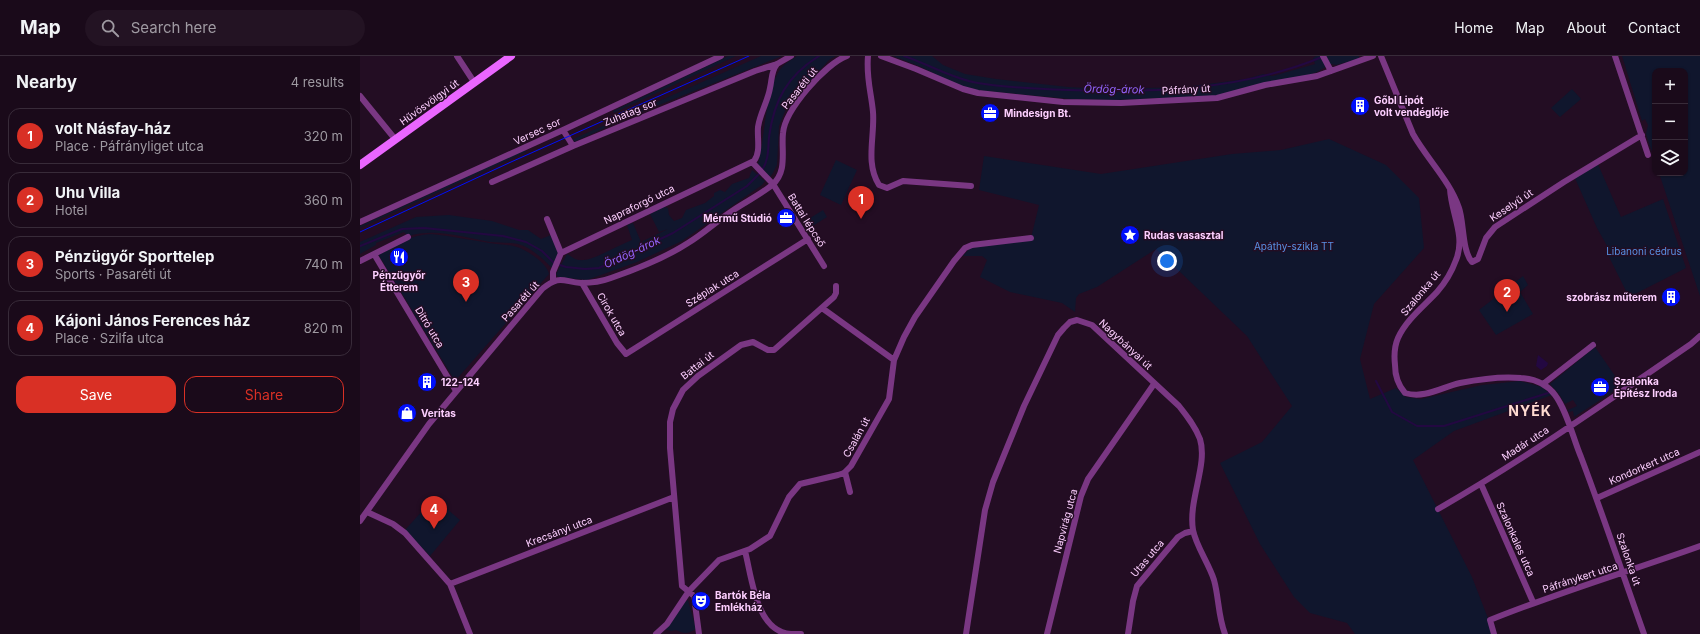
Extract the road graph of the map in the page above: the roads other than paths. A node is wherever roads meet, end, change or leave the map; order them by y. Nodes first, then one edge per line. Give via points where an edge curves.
1 (456, 56) edge
2 (511, 56) edge
3 (721, 56) edge
4 (791, 56) edge
5 (847, 56) edge
6 (868, 56) edge
7 (881, 56) edge
8 (1323, 56) edge
9 (1373, 56) edge
10 (1381, 56) edge
11 (1614, 56) edge
12 (777, 64) junction
13 (1331, 72) junction
14 (474, 82) junction
15 (360, 96) edge
16 (563, 130) junction
17 (1642, 135) junction
18 (395, 139) junction
19 (573, 146) junction
20 (1648, 155) dead end
21 (755, 164) junction
22 (360, 165) edge
23 (492, 182) dead end
24 (773, 184) junction
25 (971, 186) dead end
26 (1450, 189) junction
27 (547, 219) dead end
28 (360, 222) edge
29 (408, 237) dead end
30 (1031, 238) dead end
31 (808, 239) junction
32 (374, 254) junction
33 (561, 254) junction
34 (360, 261) edge
35 (824, 266) dead end
36 (553, 280) junction
37 (582, 283) junction
38 (836, 286) dead end
39 (822, 308) junction
40 (1700, 336) edge
41 (1593, 345) dead end
42 (626, 354) joint
43 (894, 360) junction
44 (1154, 384) junction
45 (1543, 384) junction
46 (456, 391) junction
47 (1569, 427) junction
48 (1700, 452) edge
49 (845, 472) junction
50 (1481, 484) junction
51 (850, 492) dead end
52 (674, 497) junction
53 (1597, 498) junction
54 (1438, 509) dead end
55 (367, 512) junction
56 (360, 521) edge
57 (1193, 531) junction
58 (1700, 546) edge
59 (745, 551) junction
60 (1623, 574) junction
61 (450, 584) junction
62 (689, 591) junction
63 (1533, 602) junction
64 (470, 634) edge
65 (656, 634) edge
66 (699, 634) edge
67 (792, 634) edge
68 (800, 634) edge
69 (966, 634) edge
70 (1047, 634) edge
71 (1128, 634) edge
72 (1224, 634) edge
73 (1494, 634) edge
74 (1644, 634) edge

1 - 14 street
2 - 14 main road, Hűvösvölgyi út
3 - 16 street, Versec sor
4 - 12 street, Zuhatag sor
5 - 24 street, Pasaréti út via 837,60 825,71 792,109 783,133 782,167
6 - 25 street via 867,79 873,112 870,149 874,174 879,185 887,188 903,182
7 - 13 street, Páfrány út via 970,92 1063,102 1121,103 1217,98
8 - 13 street
9 - 13 street, Páfrány út
10 - 26 street, Szalonka út via 1413,134
11 - 17 street
12 - 19 street, Zuhatag sor
12 - 21 street via 761,117
14 - 18 main road, Hűvösvölgyi út
15 - 18 street
16 - 19 street
16 - 28 street, Versec sor
17 - 20 street
17 - 26 street, Keselyű út via 1495,227 1486,238 1478,259 1474,262 1467,254 1462,217
18 - 22 main road, Hűvösvölgyi út
19 - 23 street, Zuhatag sor
21 - 24 street, Battai lépcső
21 - 33 street, Napraforgó utca via 739,167
24 - 31 street, Battai lépcső
24 - 37 street, Pasaréti út via 688,243 610,278
26 - 45 street, Szalonka út via 1459,231 1458,255 1438,291 1413,317 1399,337 1394,365 1400,387 1405,393 1417,395 1460,383 1496,378 1521,378
27 - 33 street
29 - 32 street
30 - 43 street, Csalán út via 965,248 915,317
31 - 35 street, Battai lépcső
31 - 42 street, Széplak utca
32 - 34 street
32 - 46 street, Ditró utca
33 - 36 street via 553,272
36 - 37 street, Pasaréti út
36 - 46 street, Pasaréti út via 542,289
37 - 42 street, Cirok utca
38 - 39 street via 834,297
39 - 43 street
39 - 52 street, Battai út via 774,350 768,350 752,342 741,345 683,390 673,409 670,422
40 - 47 street, Madár utca
41 - 45 street
43 - 49 street, Csalán út via 889,399 854,461
44 - 57 street, Nagybányai út via 1179,406 1200,440 1202,452 1193,499
44 - 69 street, Nagybányai út via 1092,325 1077,320 1064,328 1024,406 993,482 985,510
44 - 70 street, Napvirág utca via 1088,479 1081,496
45 - 47 street, Szalonka út via 1555,396
46 - 55 street, Pasaréti út via 429,424
47 - 50 street, Madár utca
47 - 53 street, Szalonka út
48 - 53 street, Kondorkert utca
49 - 51 street
49 - 59 street, Csalán út via 838,476 800,484 789,498 770,536
50 - 54 street, Madár utca
50 - 63 street, Szalonkales utca
52 - 61 street, Krecsányi utca
52 - 62 street, Battai út via 682,586
53 - 60 street, Szalonka út
55 - 56 street, Pasaréti út
55 - 61 street via 393,524 405,533
57 - 71 street, Utas utca via 1178,537 1137,586 1132,601
57 - 72 street, Nagybányai út via 1213,580
58 - 60 street, Páfránykert utca
59 - 62 street, Csalán út via 719,560
59 - 67 street via 754,592 766,620 774,628
60 - 63 street, Páfránykert utca
60 - 74 street, Szalonka út
61 - 64 street
62 - 65 street, Csalán út via 667,624
62 - 66 street via 694,596
63 - 73 street, Páfránykert utca via 1490,620
67 - 68 street

